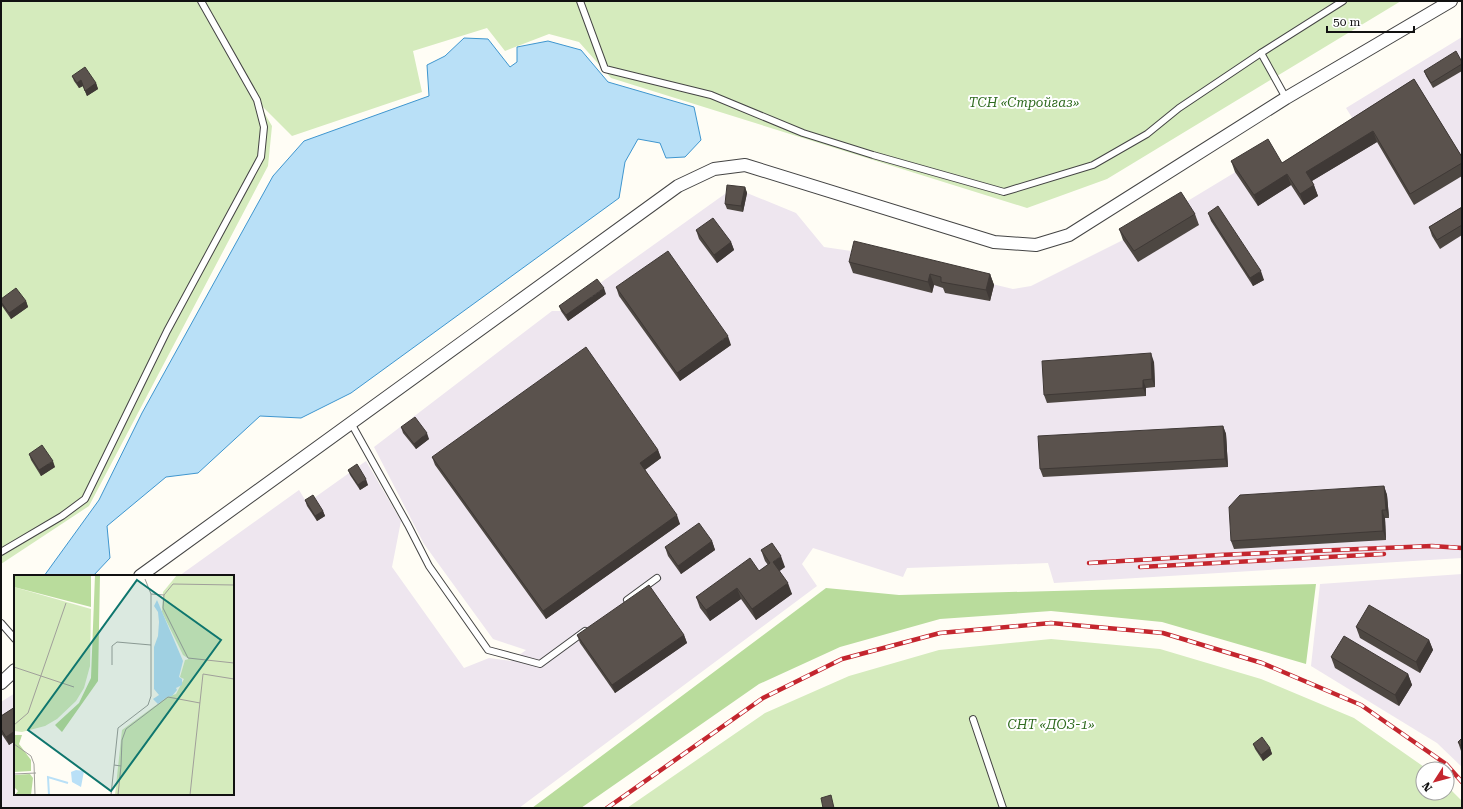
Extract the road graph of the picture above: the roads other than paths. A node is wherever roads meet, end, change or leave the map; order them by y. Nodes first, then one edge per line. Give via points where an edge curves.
1 (201, 1) edge
2 (580, 1) edge
3 (1343, 1) edge
4 (1451, 1) edge
5 (1262, 53) junction
6 (1286, 98) junction
7 (351, 423) junction
8 (1, 552) edge
9 (141, 575) edge
10 (657, 578) dead end
11 (620, 605) edge
12 (1, 623) edge
13 (589, 628) edge
14 (14, 638) edge
15 (14, 671) edge
16 (1, 682) edge
17 (973, 719) dead end
18 (1002, 808) edge

1 - 8 lane via 257,100 264,127 261,157 167,331 85,499 62,516
2 - 5 lane via 605,69 711,95 803,133 1004,192 1092,165 1147,134 1179,108
3 - 5 lane
4 - 6 street
5 - 6 lane
6 - 7 street via 1069,235 1036,245 994,242 745,165 714,169 678,186
7 - 9 street
7 - 13 lane via 429,566 488,650 540,664
10 - 11 lane
12 - 14 lane
15 - 16 street
17 - 18 lane

